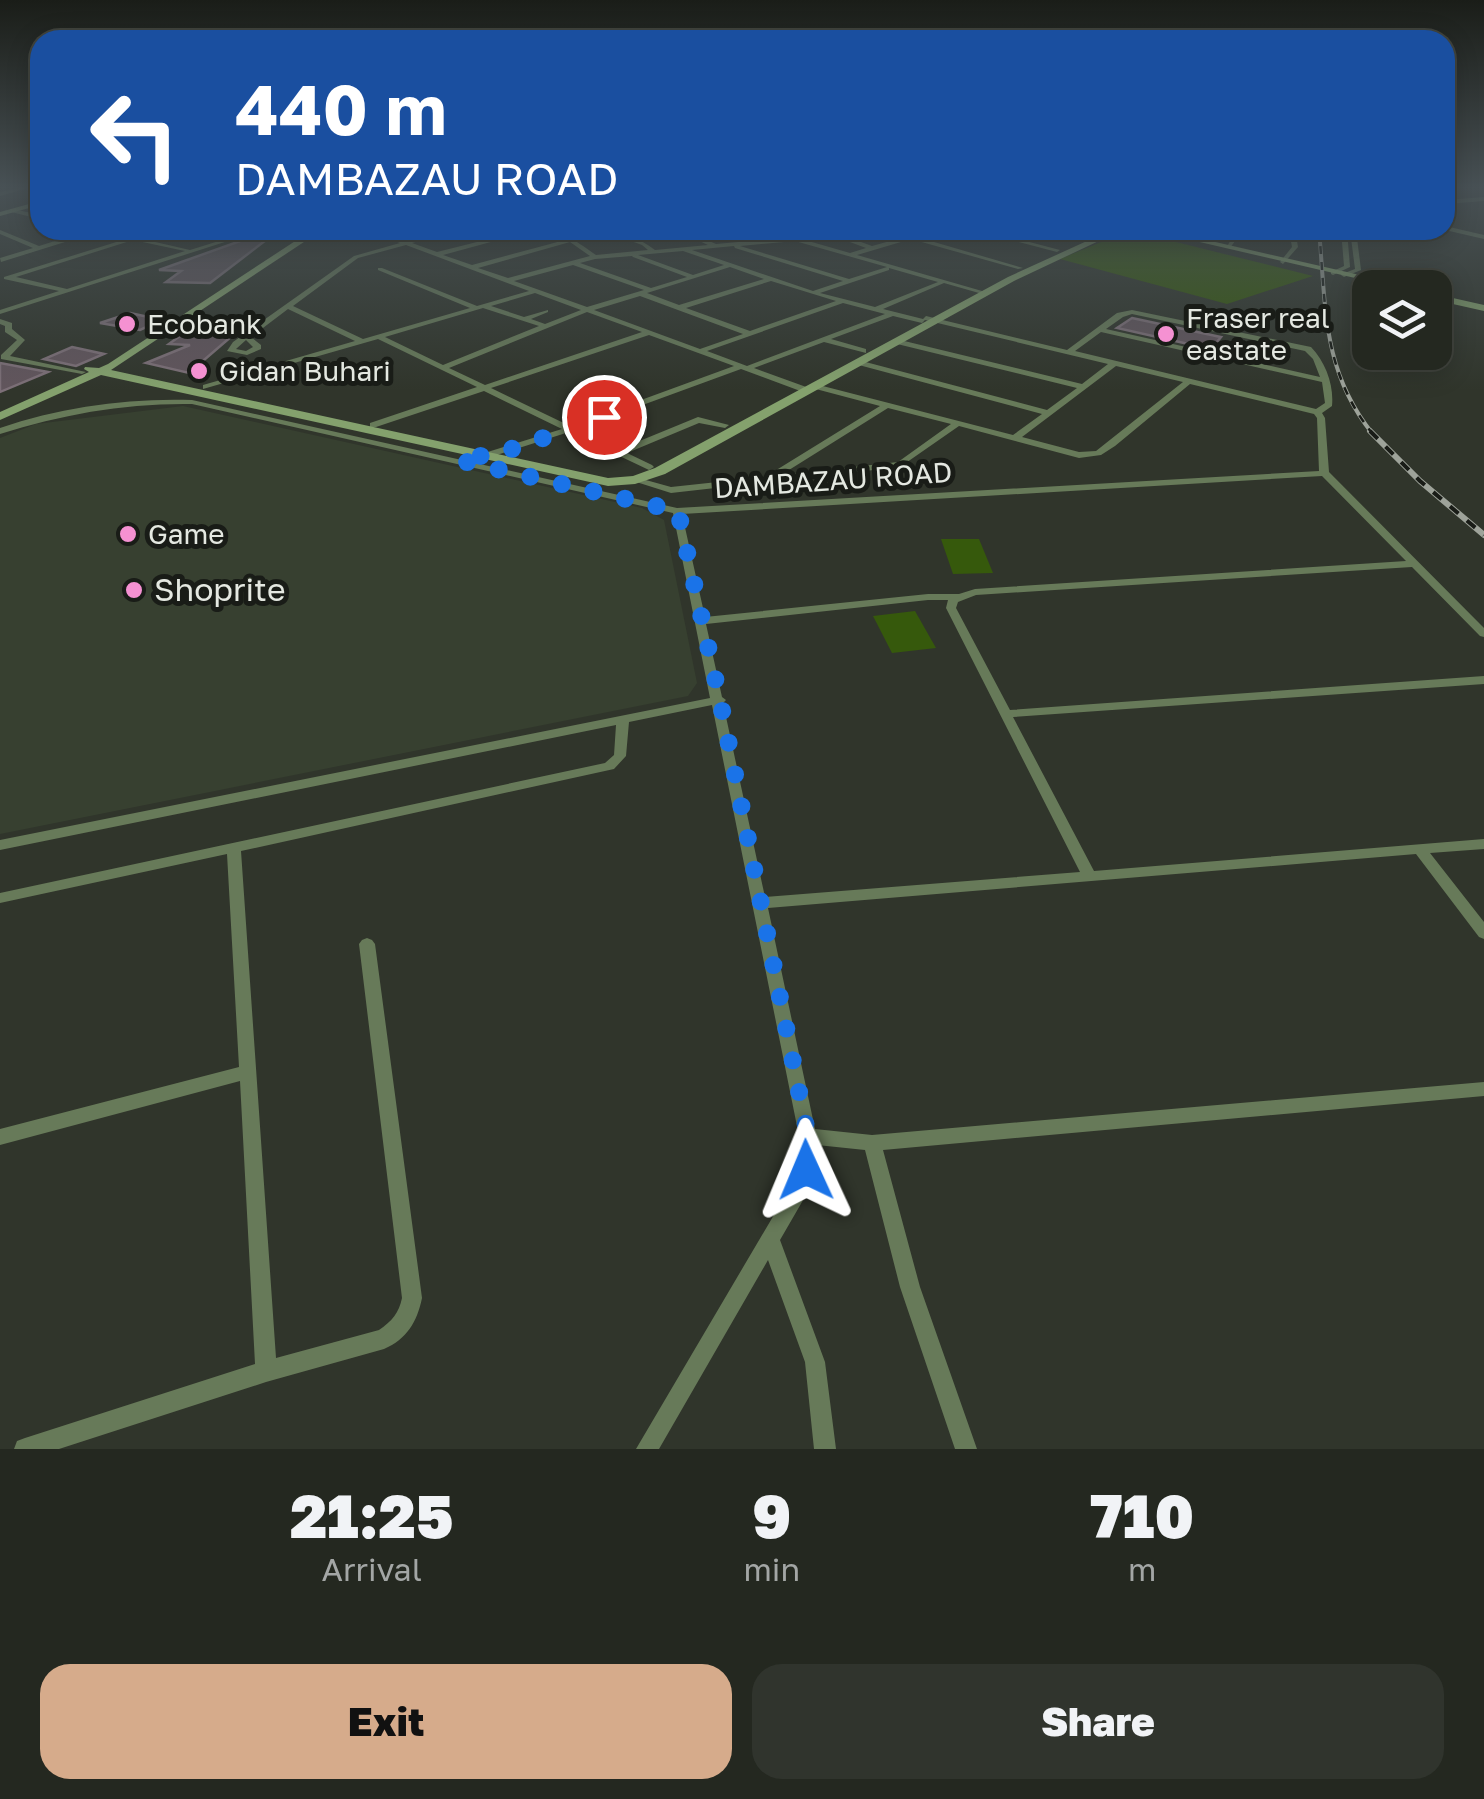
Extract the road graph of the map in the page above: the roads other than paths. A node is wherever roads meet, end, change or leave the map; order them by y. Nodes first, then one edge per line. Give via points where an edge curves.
1 (82, 255) edge
2 (178, 255) edge
3 (269, 255) edge
4 (279, 255) edge
5 (364, 255) edge
6 (437, 255) edge
7 (516, 255) edge
8 (592, 255) edge
9 (621, 255) edge
10 (630, 255) edge
11 (697, 255) edge
12 (763, 255) edge
13 (848, 255) edge
14 (975, 255) edge
15 (1048, 255) edge
16 (1060, 255) edge
17 (1254, 255) edge
18 (1261, 255) edge
19 (1290, 255) edge
20 (1347, 255) edge
21 (1358, 255) edge
22 (595, 257) junction
23 (1285, 261) junction
24 (570, 262) junction
25 (728, 266) junction
26 (470, 267) junction
27 (890, 268) junction
28 (1020, 268) junction
29 (380, 269) dead end
30 (1342, 273) junction
31 (1352, 275) edge
32 (694, 276) junction
33 (1352, 276) edge
34 (6, 279) edge
35 (770, 279) junction
36 (506, 281) junction
37 (849, 282) junction
38 (943, 282) junction
39 (67, 290) junction
40 (652, 290) junction
41 (535, 291) junction
42 (981, 292) junction
43 (639, 293) junction
44 (813, 293) junction
45 (1452, 298) edge
46 (844, 301) junction
47 (1484, 306) edge
48 (288, 307) junction
49 (480, 307) junction
50 (678, 308) junction
51 (876, 309) junction
52 (586, 310) junction
53 (546, 311) dead end
54 (0, 312) edge
55 (893, 313) junction
56 (525, 319) junction
57 (928, 320) junction
58 (0, 321) edge
59 (545, 326) junction
60 (1102, 330) junction
61 (748, 333) junction
62 (648, 334) junction
63 (377, 336) junction
64 (248, 338) dead end
65 (822, 339) junction
66 (360, 341) junction
67 (896, 341) junction
68 (698, 352) junction
69 (1069, 352) junction
70 (861, 357) junction
71 (1115, 363) junction
72 (97, 368) junction
73 (442, 368) junction
74 (742, 368) junction
75 (1323, 380) junction
76 (1188, 381) junction
77 (206, 387) junction
78 (1084, 387) junction
79 (486, 388) junction
80 (805, 388) junction
81 (887, 405) junction
82 (263, 407) junction
83 (0, 412) edge
84 (1317, 412) junction
85 (1048, 413) junction
86 (247, 414) junction
87 (726, 424) junction
88 (957, 424) junction
89 (373, 425) junction
90 (570, 429) junction
91 (0, 431) edge
92 (1014, 439) junction
93 (503, 452) junction
94 (619, 452) junction
95 (485, 456) junction
96 (458, 460) junction
97 (648, 467) junction
98 (1324, 473) junction
99 (635, 480) junction
100 (767, 480) junction
101 (740, 485) junction
102 (750, 509) junction
103 (678, 511) junction
104 (1414, 564) junction
105 (958, 597) junction
106 (702, 621) junction
107 (1484, 634) edge
108 (1484, 680) edge
109 (720, 700) junction
110 (1005, 714) junction
111 (623, 718) junction
112 (1484, 844) edge
113 (0, 845) edge
114 (234, 849) junction
115 (1419, 849) junction
116 (1088, 876) junction
117 (0, 898) edge
118 (761, 902) junction
119 (1484, 934) edge
120 (367, 944) dead end
121 (249, 1071) junction
122 (1484, 1088) edge
123 (808, 1136) junction
124 (0, 1137) edge
125 (872, 1142) junction
126 (770, 1239) junction
127 (266, 1371) junction
128 (25, 1449) edge
129 (646, 1449) edge
130 (825, 1449) edge
131 (966, 1449) edge

1 - 34 street
2 - 39 street
3 - 72 street
4 - 72 street
5 - 48 street
6 - 26 street
7 - 26 street
8 - 22 street
9 - 22 street
10 - 32 street
11 - 25 street
12 - 37 street
13 - 27 street
14 - 28 street
15 - 28 street
16 - 42 street
17 - 23 street
18 - 23 street
19 - 23 street
20 - 30 street
21 - 30 street via 1358,270
22 - 24 street
23 - 30 street
24 - 36 street
24 - 40 street
25 - 32 street
25 - 35 street
26 - 36 street
27 - 37 street
27 - 38 street
28 - 42 street
29 - 49 street
30 - 31 street
30 - 33 street
32 - 40 street
34 - 39 street
35 - 44 street
35 - 50 street
36 - 41 street
37 - 44 street
38 - 42 street
38 - 51 street
39 - 54 street
40 - 43 street
41 - 49 street
41 - 52 street
42 - 57 street
43 - 50 street
43 - 52 street
44 - 46 street
45 - 47 street
46 - 51 street
46 - 61 street
48 - 64 street
48 - 66 street
49 - 56 street
49 - 63 street
50 - 61 street
51 - 55 street
52 - 59 street
52 - 62 street
53 - 56 street
55 - 57 street
55 - 65 street
56 - 59 street
57 - 67 street
57 - 69 street
57 - 70 street
58 - 72 street via 21,340 4,357
59 - 73 street
60 - 69 street
60 - 75 street
60 - 75 street via 1136,312 1308,349 1316,354
61 - 68 street
62 - 68 street
62 - 79 street
63 - 66 street
63 - 73 street
65 - 70 street
65 - 74 street
66 - 77 street
67 - 70 street
67 - 78 street
68 - 74 street
69 - 71 street
70 - 80 street
70 - 80 street
70 - 85 street
71 - 76 street
71 - 78 street
72 - 77 street
72 - 82 street
72 - 83 street
72 - 83 street
73 - 79 street
74 - 80 street
74 - 90 street
75 - 84 street via 1329,404
76 - 84 street
76 - 92 street via 1098,453 1073,455
77 - 89 street
78 - 85 street
79 - 89 street
79 - 90 street
80 - 81 street
80 - 87 street
80 - 99 street
81 - 88 street
81 - 100 street
82 - 86 street
82 - 95 street
84 - 98 street
85 - 92 street
86 - 91 street, DAMBAZAU ROAD via 166,402 46,416
86 - 96 street, DAMBAZAU ROAD
87 - 94 street via 698,420
87 - 97 street
88 - 92 street
88 - 100 street via 900,464
89 - 93 street
90 - 93 street
90 - 94 street
93 - 95 street
93 - 97 street via 607,474
94 - 97 street
95 - 96 street
95 - 99 street via 608,482
96 - 103 street, DAMBAZAU ROAD
98 - 102 street, DAMBAZAU ROAD
98 - 104 street
99 - 101 street via 671,490
100 - 101 street
101 - 102 street
102 - 103 street, DAMBAZAU ROAD
103 - 106 street
104 - 105 street
104 - 107 street
105 - 106 street
105 - 110 street via 951,608
106 - 109 street
108 - 110 street
109 - 111 street
109 - 118 street
110 - 116 street
111 - 113 street
111 - 114 street via 620,756 609,766
112 - 115 street
114 - 117 street
114 - 121 street
115 - 116 street
115 - 119 street
116 - 118 street
118 - 123 street
120 - 127 street via 410,1315 384,1339
121 - 124 street
121 - 127 street
122 - 125 street
123 - 125 street
123 - 126 street via 806,1170
125 - 131 street via 910,1288
126 - 129 street
126 - 130 street via 815,1362
127 - 128 street

